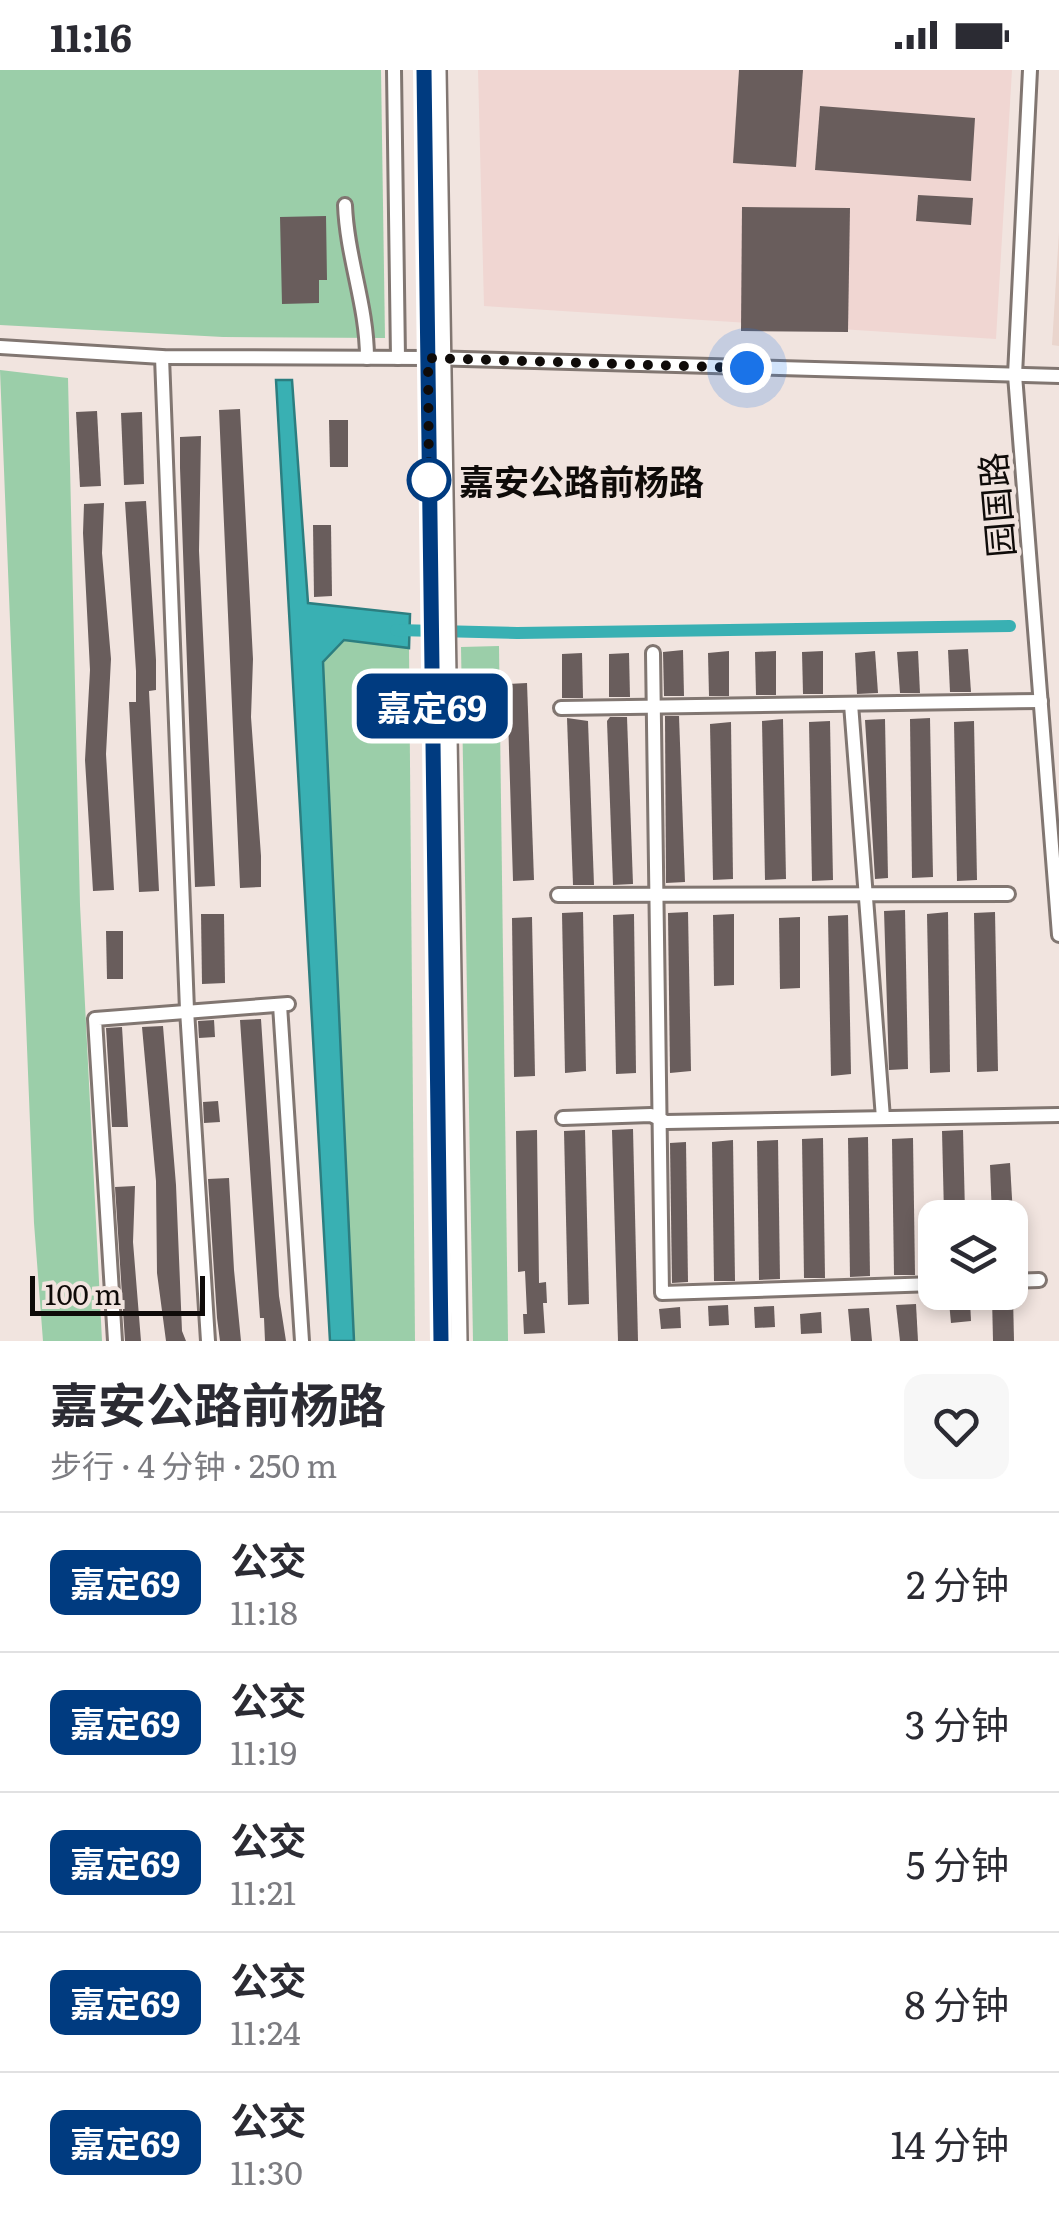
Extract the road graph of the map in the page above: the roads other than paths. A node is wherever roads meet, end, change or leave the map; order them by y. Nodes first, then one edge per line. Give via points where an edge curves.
1 (394, 70) edge
2 (424, 70) edge
3 (438, 70) edge
4 (1030, 70) edge
5 (345, 205) dead end
6 (0, 347) edge
7 (162, 358) junction
8 (367, 358) junction
9 (398, 358) junction
10 (434, 359) junction
11 (1015, 375) junction
12 (1059, 376) edge
13 (653, 653) dead end
14 (439, 654) junction
15 (1040, 701) junction
16 (851, 704) junction
17 (654, 707) junction
18 (560, 708) dead end
19 (1008, 894) dead end
20 (558, 895) dead end
21 (656, 896) junction
22 (866, 897) junction
23 (1059, 936) edge
24 (188, 1010) junction
25 (1059, 1115) edge
26 (563, 1118) dead end
27 (658, 1118) junction
28 (884, 1118) junction
29 (1028, 1280) edge
30 (1039, 1280) dead end
31 (918, 1284) edge
32 (115, 1341) edge
33 (208, 1341) edge
34 (302, 1341) edge
35 (441, 1341) edge
36 (459, 1341) edge

1 - 9 street
2 - 10 main road
3 - 10 main road
4 - 11 street, 园国路
5 - 8 street via 346,245 367,314
6 - 7 street
7 - 8 street
7 - 24 street
8 - 9 street
9 - 10 street
10 - 11 street
10 - 14 main road
11 - 12 street
11 - 15 street, 园国路
13 - 17 street
14 - 35 main road
14 - 36 main road
15 - 16 street
15 - 23 street, 园国路
16 - 17 street
16 - 22 street
17 - 18 street
17 - 21 street
19 - 22 street
20 - 21 street
21 - 22 street
21 - 27 street
22 - 28 street
24 - 32 street via 95,1019
24 - 33 street
24 - 34 street via 284,1004
25 - 28 street
26 - 27 street
27 - 28 street
27 - 31 street via 662,1292
29 - 30 street

